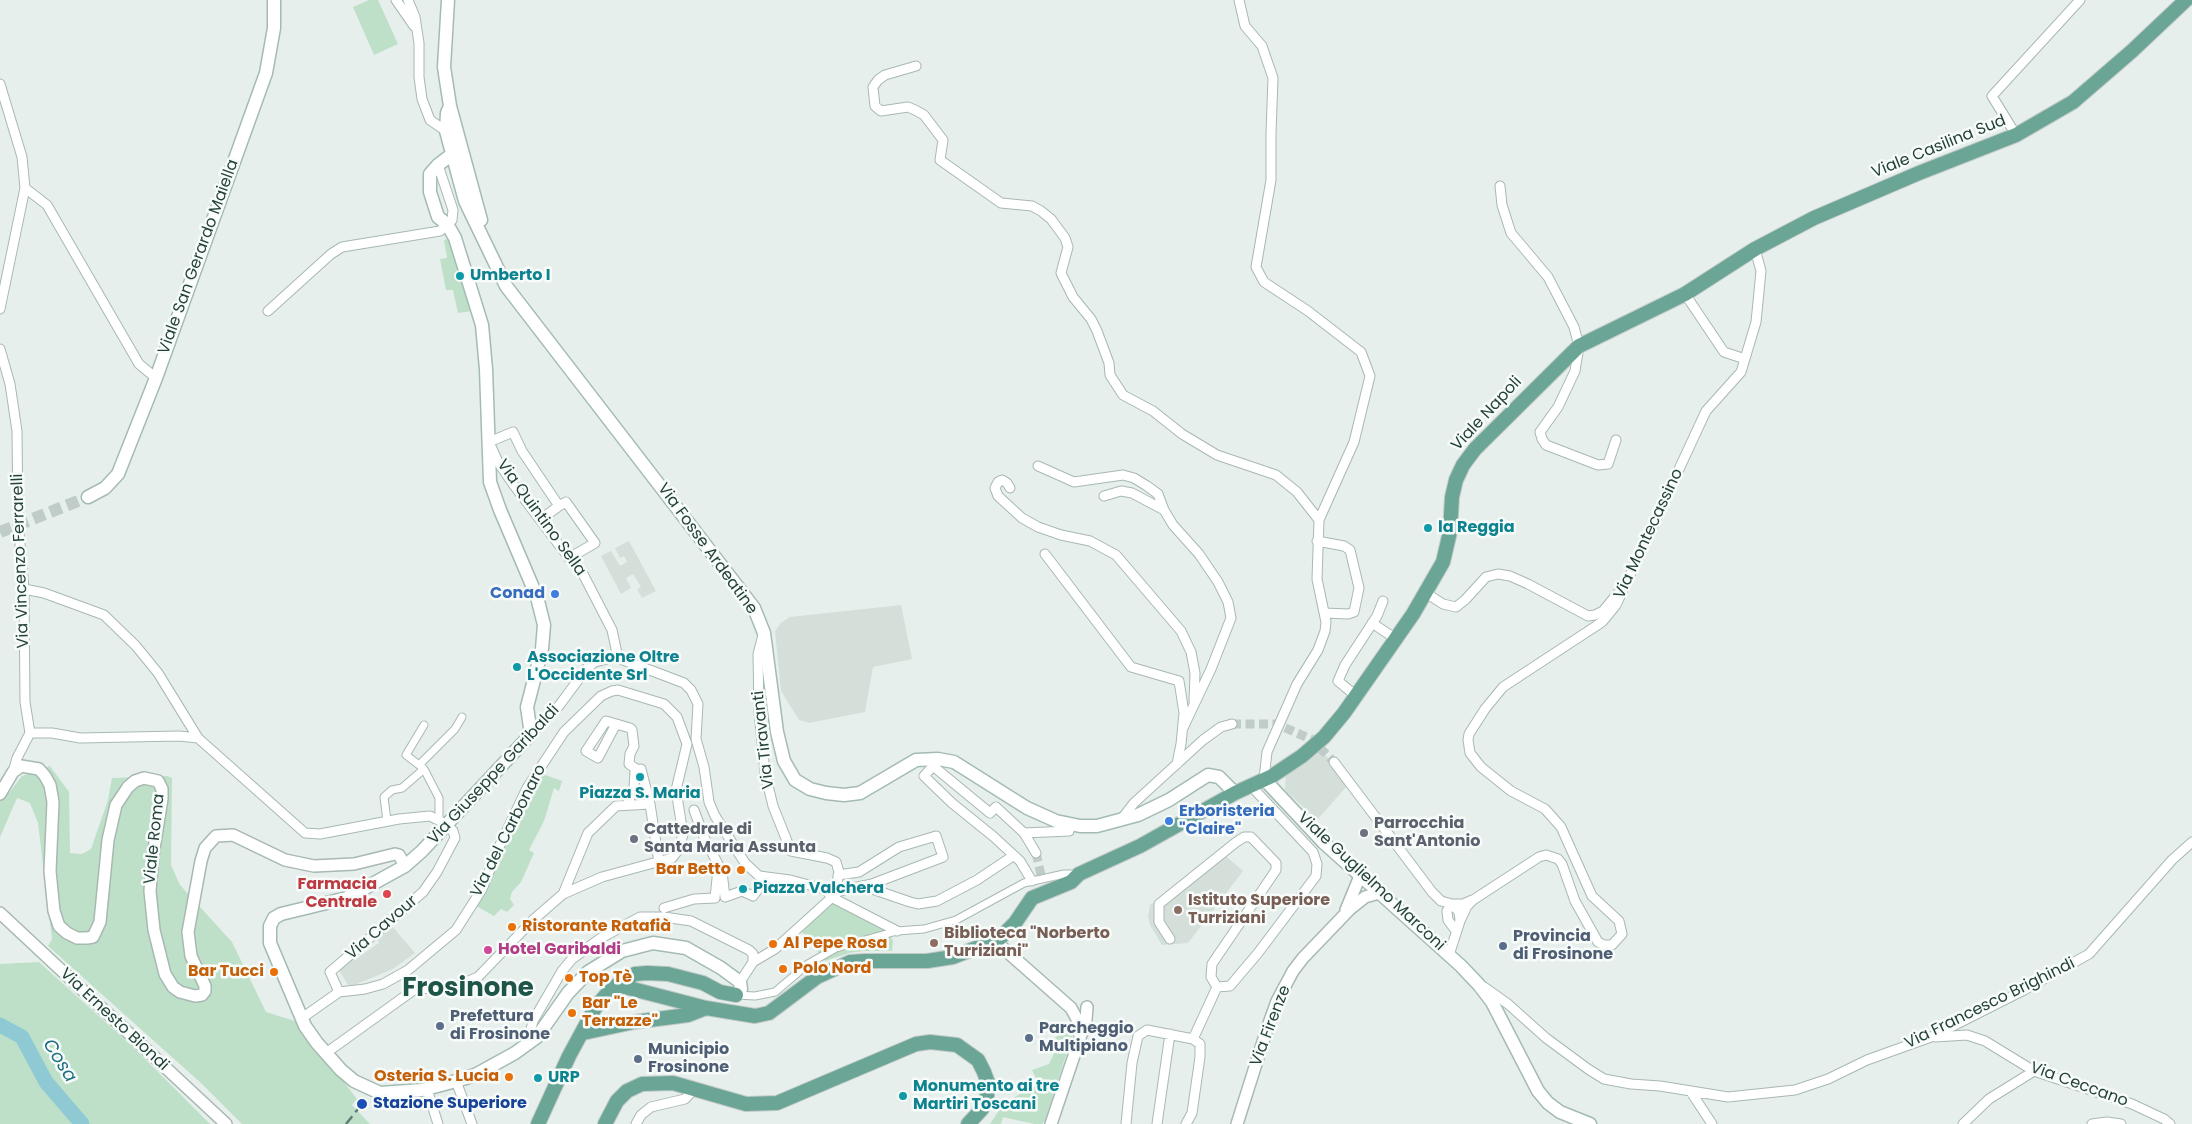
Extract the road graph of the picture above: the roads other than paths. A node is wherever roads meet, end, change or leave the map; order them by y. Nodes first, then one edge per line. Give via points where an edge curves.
1 (274, 0) edge
2 (396, 0) edge
3 (408, 0) edge
4 (448, 0) edge
5 (1239, 0) edge
6 (2080, 0) edge
7 (2186, 0) edge
8 (416, 30) junction
9 (916, 66) dead end
10 (0, 84) edge
11 (450, 106) junction
12 (446, 131) junction
13 (2016, 135) junction
14 (452, 155) junction
15 (1500, 186) dead end
16 (25, 188) junction
17 (447, 224) junction
18 (487, 247) junction
19 (1755, 249) junction
20 (1685, 294) junction
21 (0, 309) edge
22 (268, 311) dead end
23 (1579, 346) junction
24 (0, 349) edge
25 (1745, 359) junction
26 (156, 378) junction
27 (1616, 440) dead end
28 (489, 442) junction
29 (1038, 466) dead end
30 (1010, 488) dead end
31 (88, 496) tunnel mouth
32 (1104, 496) dead end
33 (559, 506) junction
34 (1164, 510) junction
35 (541, 519) junction
36 (1319, 520) junction
37 (1317, 541) junction
38 (1045, 554) dead end
39 (568, 558) junction
40 (24, 589) junction
41 (1426, 593) junction
42 (1622, 593) junction
43 (1383, 601) dead end
44 (1324, 613) junction
45 (1372, 623) junction
46 (764, 633) junction
47 (1396, 640) junction
48 (618, 658) junction
49 (1356, 696) junction
50 (1191, 713) junction
51 (462, 717) dead end
52 (616, 724) dead end
53 (1232, 724) tunnel mouth
54 (424, 725) dead end
55 (1184, 728) junction
56 (30, 733) junction
57 (531, 734) junction
58 (198, 738) junction
59 (696, 739) junction
60 (687, 744) junction
61 (1334, 762) tunnel mouth
62 (1177, 764) junction
63 (422, 767) junction
64 (638, 770) junction
65 (13, 772) junction
66 (1264, 779) junction
67 (1251, 786) junction
68 (0, 794) edge
69 (1235, 794) junction
70 (650, 804) junction
71 (627, 805) junction
72 (694, 810) dead end
73 (387, 821) junction
74 (1120, 821) junction
75 (442, 822) junction
76 (1070, 825) junction
77 (1024, 832) junction
78 (2192, 842) edge
79 (1036, 853) tunnel mouth
80 (1013, 856) junction
81 (659, 862) junction
82 (405, 866) junction
83 (719, 867) junction
84 (1079, 874) junction
85 (838, 875) junction
86 (1360, 876) junction
87 (767, 877) junction
88 (1032, 881) junction
89 (868, 885) junction
90 (563, 894) junction
91 (1379, 894) junction
92 (831, 897) junction
93 (1473, 900) junction
94 (1452, 904) junction
95 (664, 908) dead end
96 (1, 913) edge
97 (1343, 916) junction
98 (1460, 921) junction
99 (896, 931) junction
100 (1456, 931) junction
101 (1170, 940) dead end
102 (995, 941) junction
103 (1449, 955) junction
104 (753, 962) junction
105 (1479, 985) junction
106 (617, 986) junction
107 (1217, 987) junction
108 (738, 988) junction
109 (339, 992) junction
110 (1087, 1007) dead end
111 (706, 1008) junction
112 (302, 1018) junction
113 (583, 1033) junction
114 (1170, 1034) junction
115 (536, 1037) junction
116 (1080, 1037) junction
117 (1931, 1037) junction
118 (1193, 1039) junction
119 (326, 1053) junction
120 (2034, 1071) junction
121 (456, 1081) junction
122 (695, 1088) junction
123 (427, 1089) junction
124 (1691, 1092) junction
125 (226, 1124) edge
126 (438, 1124) edge
127 (472, 1124) edge
128 (538, 1124) edge
129 (605, 1124) edge
130 (636, 1124) edge
131 (968, 1124) edge
132 (1051, 1124) edge
133 (1126, 1124) edge
134 (1157, 1124) edge
135 (1186, 1124) edge
136 (1237, 1124) edge
137 (1590, 1124) edge
138 (1712, 1124) edge
139 (1963, 1124) edge
140 (2092, 1124) edge
141 (2121, 1124) edge
142 (2170, 1124) edge

1 - 26 main road, Viale San Gerardo Maiella via 274,28 266,73
2 - 8 street
3 - 8 street
4 - 11 main road via 444,67
5 - 36 street via 1245,26 1262,46 1273,78 1271,180 1256,267 1264,282 1361,352 1370,376 1354,442
6 - 13 street via 1992,96
7 - 13 main road, Viale Casilina Sud via 2073,102
8 - 12 street via 422,99 430,120
9 - 36 street via 878,80 873,87 875,106 881,111 908,107 924,115 943,140 940,160 1001,203 1032,206 1051,219 1068,247 1061,273 1073,297 1091,319 1108,357 1110,375 1123,395 1153,411 1182,434 1217,455 1276,475 1297,492
10 - 16 street via 22,157
11 - 12 main road
11 - 18 main road
12 - 14 main road, Via Fosse Ardeatine
13 - 19 main road, Viale Casilina Sud via 1814,218
14 - 17 main road, Via Quintino Sella via 430,174 430,192 438,217
14 - 18 main road, Via Fosse Ardeatine via 465,201
15 - 23 street via 1511,232 1548,277 1574,327
16 - 21 street
16 - 26 street via 46,205 139,364
17 - 22 street via 440,231 342,247
17 - 28 main road, Via Quintino Sella via 455,238 482,325
18 - 46 main road, Via Fosse Ardeatine via 506,286 738,586 754,608
19 - 20 main road, Viale Casilina Sud
19 - 25 street, Via Montecassino via 1761,271 1756,322
20 - 23 main road, Viale Napoli
20 - 25 street via 1724,352
23 - 27 street via 1575,371 1558,407 1540,432 1542,439 1546,446 1598,465 1608,464
23 - 41 main road, Viale Napoli via 1475,449 1463,465 1452,498 1447,549
24 - 40 street, Via Vincenzo Ferrarelli via 10,384 16,431 18,521
25 - 42 street, Via Montecassino via 1741,372 1706,411
26 - 31 main road, Viale San Gerardo Maiella via 118,474 104,488
28 - 33 street via 514,432 522,451
28 - 35 street, Via Quintino Sella via 498,462
28 - 57 main road via 490,482 537,597 544,625 542,649 527,707
29 - 34 street via 1074,482 1123,475 1134,478 1158,494
30 - 50 street via 1002,480 994,488 998,496 1022,518 1038,527 1090,541 1116,555 1170,617 1181,631 1195,673
32 - 34 street via 1121,491 1132,493
33 - 35 street
33 - 39 street via 566,502 595,543
34 - 50 street via 1218,582 1228,602 1231,618
35 - 39 street, Via Quintino Sella
36 - 37 street
37 - 44 street via 1317,579
37 - 44 street via 1350,550 1359,588 1354,612
38 - 55 street via 1131,667 1179,680
39 - 48 street, Via Quintino Sella via 582,572 612,630
40 - 56 street, Via Vincenzo Ferrarelli via 25,702
40 - 58 street via 104,615 158,673
41 - 42 street via 1443,604 1456,607 1486,577 1498,574 1528,584 1588,616 1603,611 1617,594
41 - 47 main road, Viale Napoli
42 - 93 street, Via Montecassino via 1603,621 1503,687 1485,709 1468,740 1470,753 1481,767 1511,791 1545,809 1561,827 1592,896 1619,921 1622,934 1612,945 1598,942 1575,902 1562,864 1552,856 1539,857
43 - 45 street
44 - 66 street via 1326,631 1297,684 1268,752
45 - 47 street
45 - 49 street via 1338,681
46 - 76 main road, Via Fosse Ardeatine via 777,732 784,761 795,780 826,793 860,793 916,760 938,759 954,762 1027,808
46 - 85 street, Via Tiravanti via 758,654 760,712 765,773 773,806 791,851 836,862
47 - 49 main road, Viale Napoli
48 - 57 street, Via Giuseppe Garibaldi via 604,659 587,668 558,707
48 - 59 street via 688,686 698,704
49 - 66 main road, Viale Napoli via 1324,737
50 - 55 street
51 - 63 street
52 - 64 street via 632,730 634,746 629,764
53 - 62 street via 1212,732
54 - 63 street via 406,755
55 - 62 street
56 - 58 street via 80,738
56 - 65 street
57 - 75 main road, Via Giuseppe Garibaldi
58 - 73 street via 305,833 328,833
59 - 60 street
59 - 87 street via 715,816 745,863 759,876
60 - 81 street via 676,790 682,820 682,842 672,858
60 - 109 street, Via del Carbonaro via 677,717 664,704 618,690 602,696 564,732 532,781 482,889 456,930 408,970 383,984
61 - 94 street via 1432,892
62 - 74 street
63 - 73 street via 402,788 392,790 384,797
63 - 75 street via 439,798
64 - 70 street via 641,769
64 - 71 street via 635,771 634,788
65 - 68 street
65 - 82 street, Viale Roma via 21,766 39,769 50,785 53,802 50,871 54,911 59,926 77,938 94,936 100,922 108,840 116,805 136,781 144,778 158,781 162,800 152,855 150,891 154,930 165,974 180,992 195,996 202,995 205,986 191,956 188,932 201,861 205,848 216,836 233,835 285,860 314,866 354,864 395,854
66 - 67 main road, Viale Napoli
66 - 86 main road, Viale Guglielmo Marconi
67 - 69 main road, Viale Napoli
67 - 107 street via 1313,852 1316,876 1230,986
69 - 74 main road, Via Fosse Ardeatine via 1219,777 1208,775 1156,807
69 - 84 main road, Viale Napoli via 1140,846
70 - 71 street
70 - 81 street
71 - 90 street via 616,806 588,833
72 - 83 street
73 - 75 street via 430,816
74 - 76 main road, Via Fosse Ardeatine via 1097,826
75 - 82 main road, Via Giuseppe Garibaldi via 422,851
75 - 109 street, Via Cavour via 453,831 455,838 437,872 423,892 330,972
76 - 77 street via 1069,831
77 - 79 street
77 - 80 street via 996,807 990,813 933,766 924,776
78 - 117 street, Via Francesco Brighindi via 2172,860 2089,954
80 - 88 street via 1024,866
80 - 89 street via 936,901 918,904
81 - 90 street via 602,877
82 - 112 main road, Via Giuseppe Garibaldi via 347,898 274,918 270,943
83 - 87 street via 725,897 742,891 753,896
83 - 95 street via 715,898 694,899
84 - 88 street
84 - 102 main road, Viale Napoli via 1070,882 1032,898 1008,932
85 - 89 street via 859,872 899,848 936,836 943,858
85 - 92 street
86 - 91 main road, Viale Guglielmo Marconi
86 - 97 street
87 - 92 street via 820,888
88 - 99 street via 956,920 924,929
89 - 92 street via 839,890
90 - 119 street via 478,977 455,987 415,989
91 - 97 street via 1365,897
91 - 103 main road, Viale Guglielmo Marconi
92 - 99 street
92 - 104 street via 775,949
93 - 94 street
93 - 98 street, Via Montecassino
94 - 98 street via 1459,912
94 - 100 street via 1447,911 1448,920
96 - 125 street, Via Ernesto Biondi
97 - 136 street, Via Firenze via 1303,958 1280,995
98 - 100 street, Via Montecassino
99 - 108 street via 836,948 808,964 775,992 755,996
100 - 103 street, Via Montecassino
101 - 107 street via 1159,922 1159,904 1239,840 1252,837 1276,863 1276,870 1212,964 1211,977
102 - 111 main road via 940,960 865,961 840,965 817,977 775,1010 762,1016
102 - 116 street via 1071,1008 1078,1022
103 - 105 main road, Viale Guglielmo Marconi
104 - 108 street
104 - 115 street via 749,950 691,922 640,917 601,938 562,971 533,1021 531,1029
105 - 124 street, Via Francesco Brighindi via 1597,1075 1612,1081
105 - 137 main road, Viale Guglielmo Marconi via 1492,1002 1538,1091 1548,1104
106 - 108 main road via 635,974 661,974 703,984 720,992
106 - 111 main road
106 - 113 main road via 595,1008
107 - 118 street
108 - 115 main road via 720,968 686,948 653,943 622,952 588,972
109 - 112 street
110 - 116 street
111 - 113 main road via 688,1015
112 - 119 main road
113 - 128 main road
114 - 118 street
114 - 133 street via 1147,1030 1138,1036
114 - 134 street
115 - 121 main road via 475,1075
116 - 132 street
117 - 120 street, Via Ceccano via 1967,1035 1985,1041
117 - 124 street, Via Francesco Brighindi via 1796,1090 1736,1098
118 - 135 street via 1200,1044 1200,1057 1192,1113
119 - 123 main road via 340,1070 369,1089 401,1093
120 - 139 street via 1989,1099
120 - 142 street, Via Ceccano via 2132,1104
121 - 123 main road
121 - 127 street
122 - 129 main road via 674,1082 642,1084 627,1091 617,1101
122 - 130 street via 685,1099 651,1107
122 - 131 main road via 746,1104 777,1103 916,1044 944,1043 957,1045 978,1060 988,1083 982,1109
123 - 126 street
124 - 138 street
140 - 141 street

